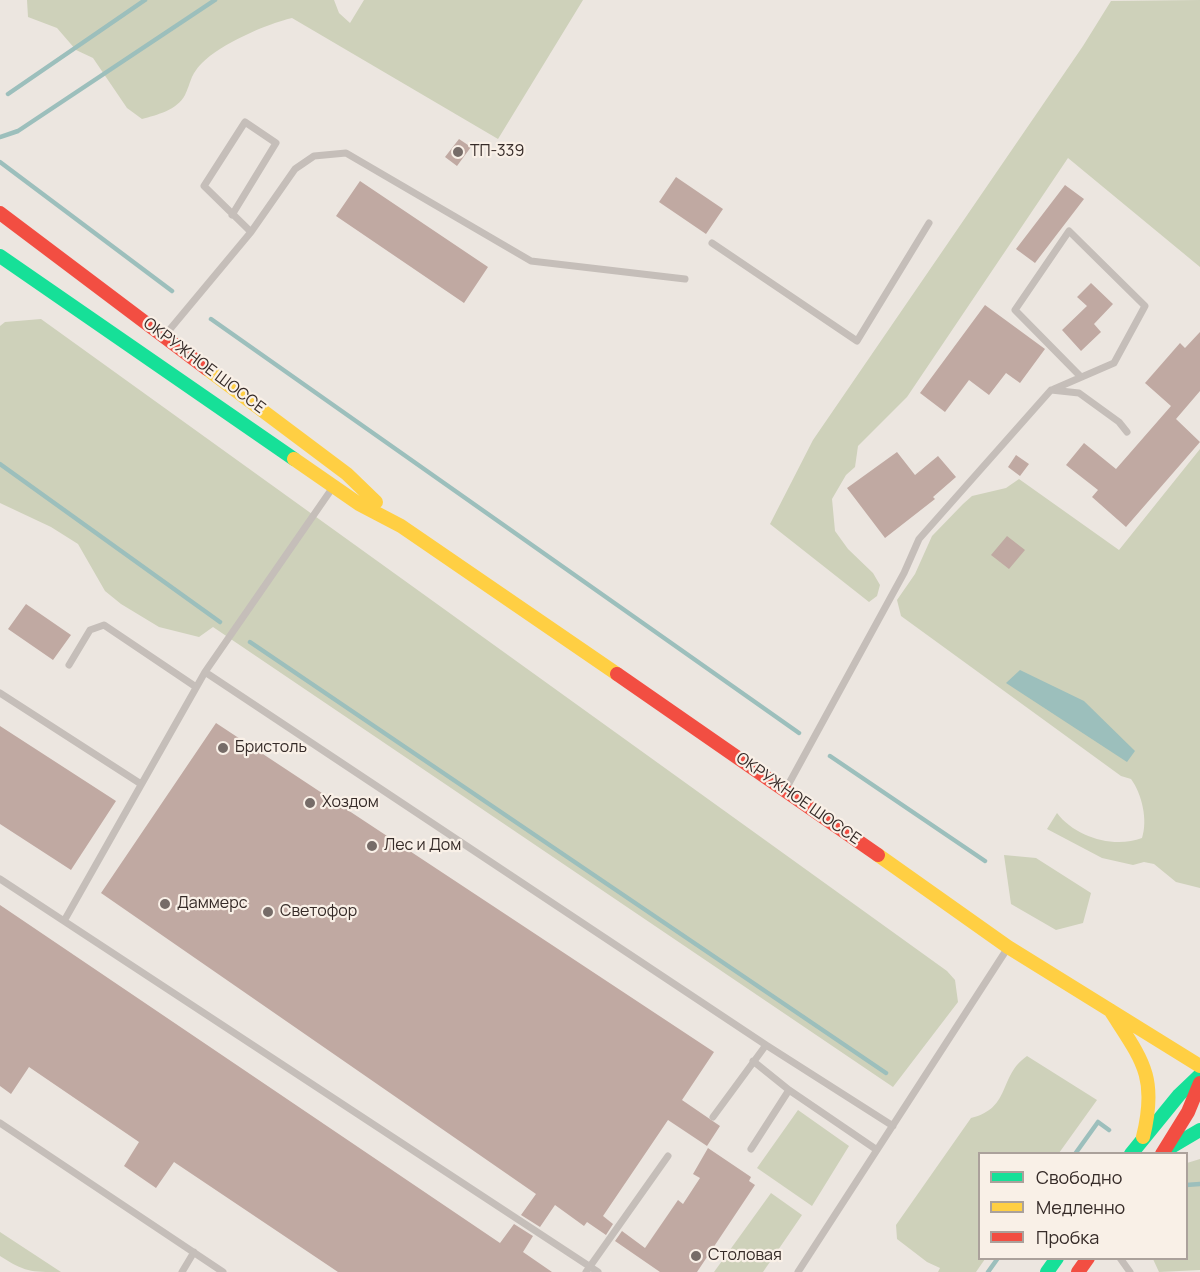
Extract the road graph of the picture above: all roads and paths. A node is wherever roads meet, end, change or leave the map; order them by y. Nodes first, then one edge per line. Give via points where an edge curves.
1 (0, 213) edge
2 (232, 215) junction
3 (929, 223) dead end
4 (251, 232) junction
5 (712, 243) dead end
6 (3, 261) edge
7 (685, 279) dead end
8 (165, 336) junction
9 (1081, 377) junction
10 (1052, 390) junction
11 (1127, 432) dead end
12 (333, 486) junction
13 (401, 526) junction
14 (69, 665) dead end
15 (205, 672) junction
16 (196, 687) junction
17 (0, 693) edge
18 (141, 784) junction
19 (785, 789) junction
20 (0, 879) edge
21 (64, 921) junction
22 (1008, 946) junction
23 (1110, 1010) junction
24 (766, 1044) junction
25 (753, 1061) junction
26 (1200, 1066) edge
27 (1200, 1075) edge
28 (1200, 1083) edge
29 (789, 1090) junction
30 (713, 1117) dead end
31 (0, 1123) edge
32 (893, 1126) junction
33 (1200, 1130) edge
34 (1143, 1137) junction
35 (751, 1149) dead end
36 (877, 1150) junction
37 (1132, 1152) edge
38 (1163, 1152) edge
39 (668, 1156) dead end
40 (194, 1252) junction
41 (588, 1269) edge
42 (182, 1272) edge
43 (223, 1272) edge
44 (598, 1272) edge
45 (798, 1272) edge

1 - 8 main road, ОКРУЖНОЕ ШОССЕ
2 - 2 lane via 276,143 245,122 204,186
2 - 4 lane
3 - 5 lane via 857,341
4 - 7 lane via 295,169 315,156 346,153 531,261
4 - 8 lane
6 - 12 main road, ОКРУЖНОЕ ШОССЕ
8 - 13 main road, ОКРУЖНОЕ ШОССЕ via 347,474
9 - 9 lane via 1114,363 1145,306 1069,231 1015,310
9 - 10 lane
10 - 11 lane via 1079,393
10 - 19 lane via 919,539
12 - 13 main road, ОКРУЖНОЕ ШОССЕ
12 - 15 lane
13 - 19 main road, ОКРУЖНОЕ ШОССЕ
14 - 16 lane via 90,630 104,625
15 - 16 lane
15 - 24 lane
16 - 18 lane
17 - 18 lane
18 - 21 lane
19 - 22 main road, ОКРУЖНОЕ ШОССЕ
20 - 21 lane
21 - 41 lane
22 - 23 main road, ОКРУЖНОЕ ШОССЕ
22 - 32 lane
23 - 26 main road, ОКРУЖНОЕ ШОССЕ
23 - 34 main road via 1149,1076 1152,1105
24 - 25 lane
24 - 32 lane
25 - 29 lane
25 - 30 lane
27 - 34 main road
28 - 38 main road via 1188,1112
29 - 35 lane
29 - 36 lane
31 - 40 lane
32 - 36 lane
33 - 38 main road
34 - 37 main road
36 - 45 lane
39 - 41 lane
40 - 42 lane
40 - 43 lane
41 - 44 lane

